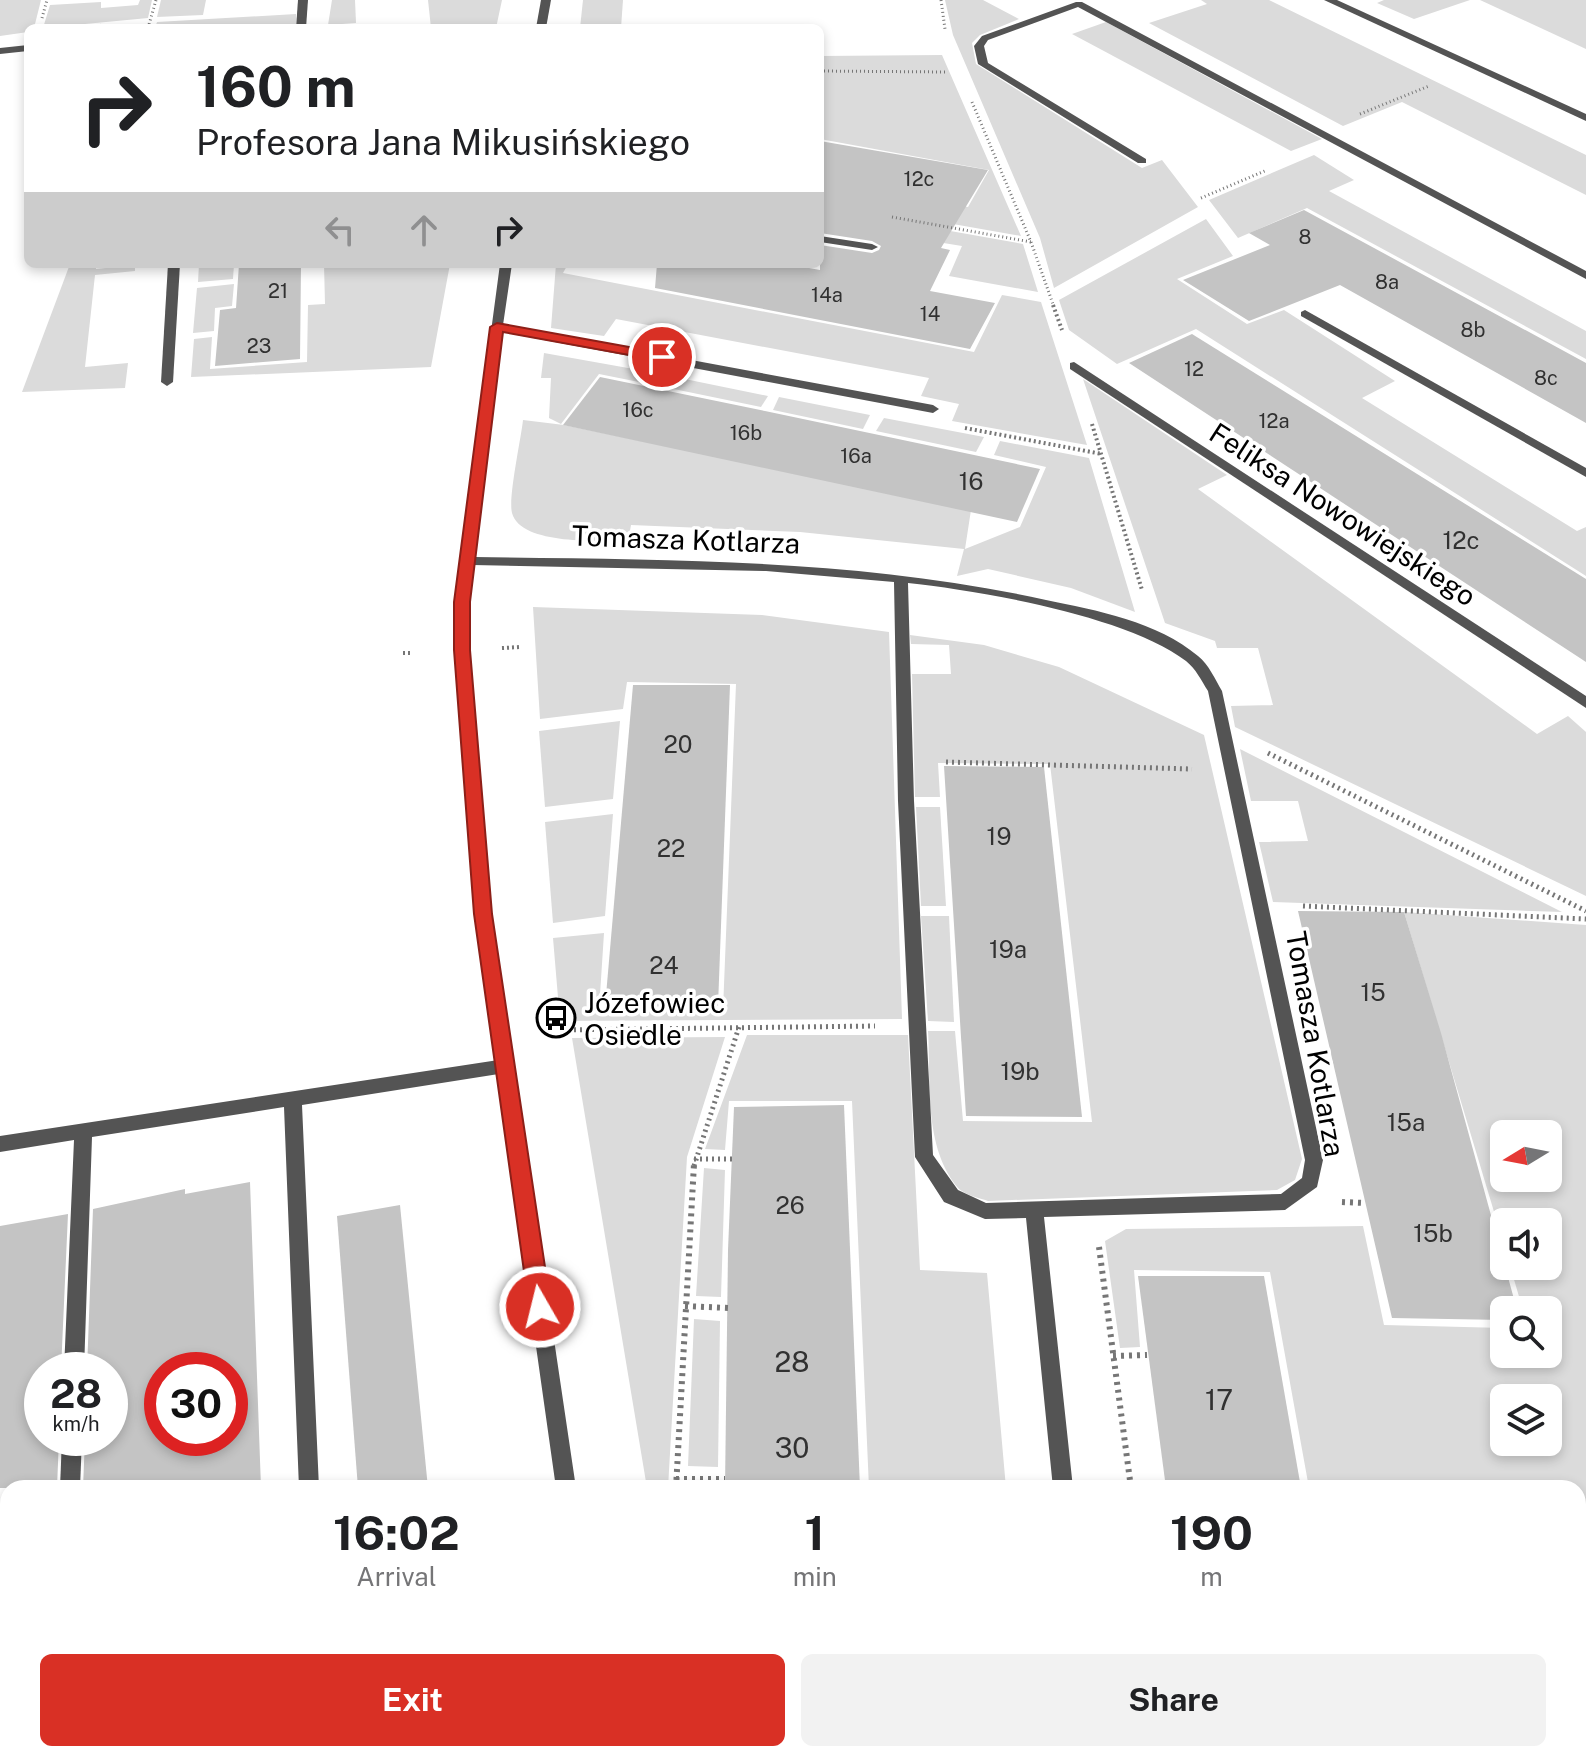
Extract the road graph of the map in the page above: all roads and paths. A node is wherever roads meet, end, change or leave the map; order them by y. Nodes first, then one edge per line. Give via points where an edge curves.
1 (47, 0) edge
2 (156, 0) edge
3 (303, 0) edge
4 (546, 0) edge
5 (941, 0) edge
6 (1329, 0) edge
7 (40, 24) edge
8 (149, 24) edge
9 (301, 24) edge
10 (542, 24) edge
11 (946, 37) dead end
12 (24, 48) edge
13 (0, 51) edge
14 (824, 71) edge
15 (959, 73) dead end
16 (1434, 84) dead end
17 (971, 101) dead end
18 (1586, 118) edge
19 (1346, 119) dead end
20 (1142, 161) dead end
21 (1267, 170) dead end
22 (1201, 198) dead end
23 (879, 214) dead end
24 (824, 240) edge
25 (1031, 242) junction
26 (872, 247) dead end
27 (174, 268) edge
28 (505, 268) edge
29 (1586, 276) edge
30 (1305, 314) dead end
31 (497, 327) junction
32 (1074, 366) junction
33 (167, 382) dead end
34 (933, 409) dead end
35 (1040, 443) dead end
36 (1102, 454) junction
37 (1586, 473) edge
38 (468, 561) junction
39 (901, 578) junction
40 (1156, 637) junction
41 (403, 653) dead end
42 (412, 653) dead end
43 (1586, 703) edge
44 (1225, 734) junction
45 (906, 761) junction
46 (1233, 770) junction
47 (1261, 905) junction
48 (1586, 911) edge
49 (1586, 919) edge
50 (877, 1026) dead end
51 (739, 1027) junction
52 (562, 1030) dead end
53 (505, 1066) junction
54 (293, 1099) junction
55 (83, 1132) junction
56 (0, 1144) edge
57 (694, 1159) junction
58 (732, 1159) dead end
59 (1094, 1208) junction
60 (1034, 1210) junction
61 (685, 1306) junction
62 (728, 1308) dead end
63 (75, 1352) edge
64 (1147, 1355) dead end
65 (1113, 1356) junction
66 (71, 1456) edge
67 (676, 1479) joint
68 (725, 1479) dead end
69 (70, 1480) edge
70 (309, 1480) edge
71 (565, 1480) edge
72 (1062, 1480) edge
73 (1130, 1480) edge

1 - 7 path
2 - 8 path
3 - 9 street
4 - 10 street
5 - 11 path
6 - 18 street
12 - 13 street
14 - 15 path
16 - 19 path
17 - 25 path
20 - 29 street via 983,64 979,46 985,38 1079,4
21 - 22 path
23 - 25 path
24 - 26 street
25 - 32 path
27 - 33 street
28 - 31 street
30 - 37 street
31 - 34 street
31 - 38 street
32 - 36 path
32 - 43 street, Feliksa Nowowiejskiego
35 - 36 path
36 - 40 path
38 - 39 street, Tomasza Kotlarza via 740,565
38 - 53 street via 462,650 480,888
39 - 40 street, Tomasza Kotlarza via 993,590
39 - 45 street, Tomasza Kotlarza
40 - 44 street, Tomasza Kotlarza via 1193,658 1215,691
41 - 42 path
44 - 46 street, Tomasza Kotlarza
44 - 48 path
45 - 46 path
45 - 60 street, Tomasza Kotlarza via 924,1157 951,1196 985,1211
46 - 47 street, Tomasza Kotlarza
47 - 49 path
47 - 59 street, Tomasza Kotlarza via 1314,1160 1311,1182 1285,1202
50 - 51 path
51 - 52 path
51 - 57 path
53 - 54 street
53 - 71 street
54 - 55 street
54 - 70 street
55 - 56 street
55 - 63 street
57 - 58 path
57 - 61 path
59 - 60 street, Tomasza Kotlarza
59 - 65 path
60 - 72 street
61 - 62 path
61 - 67 path
64 - 65 path
65 - 73 path
66 - 69 street
67 - 68 path

